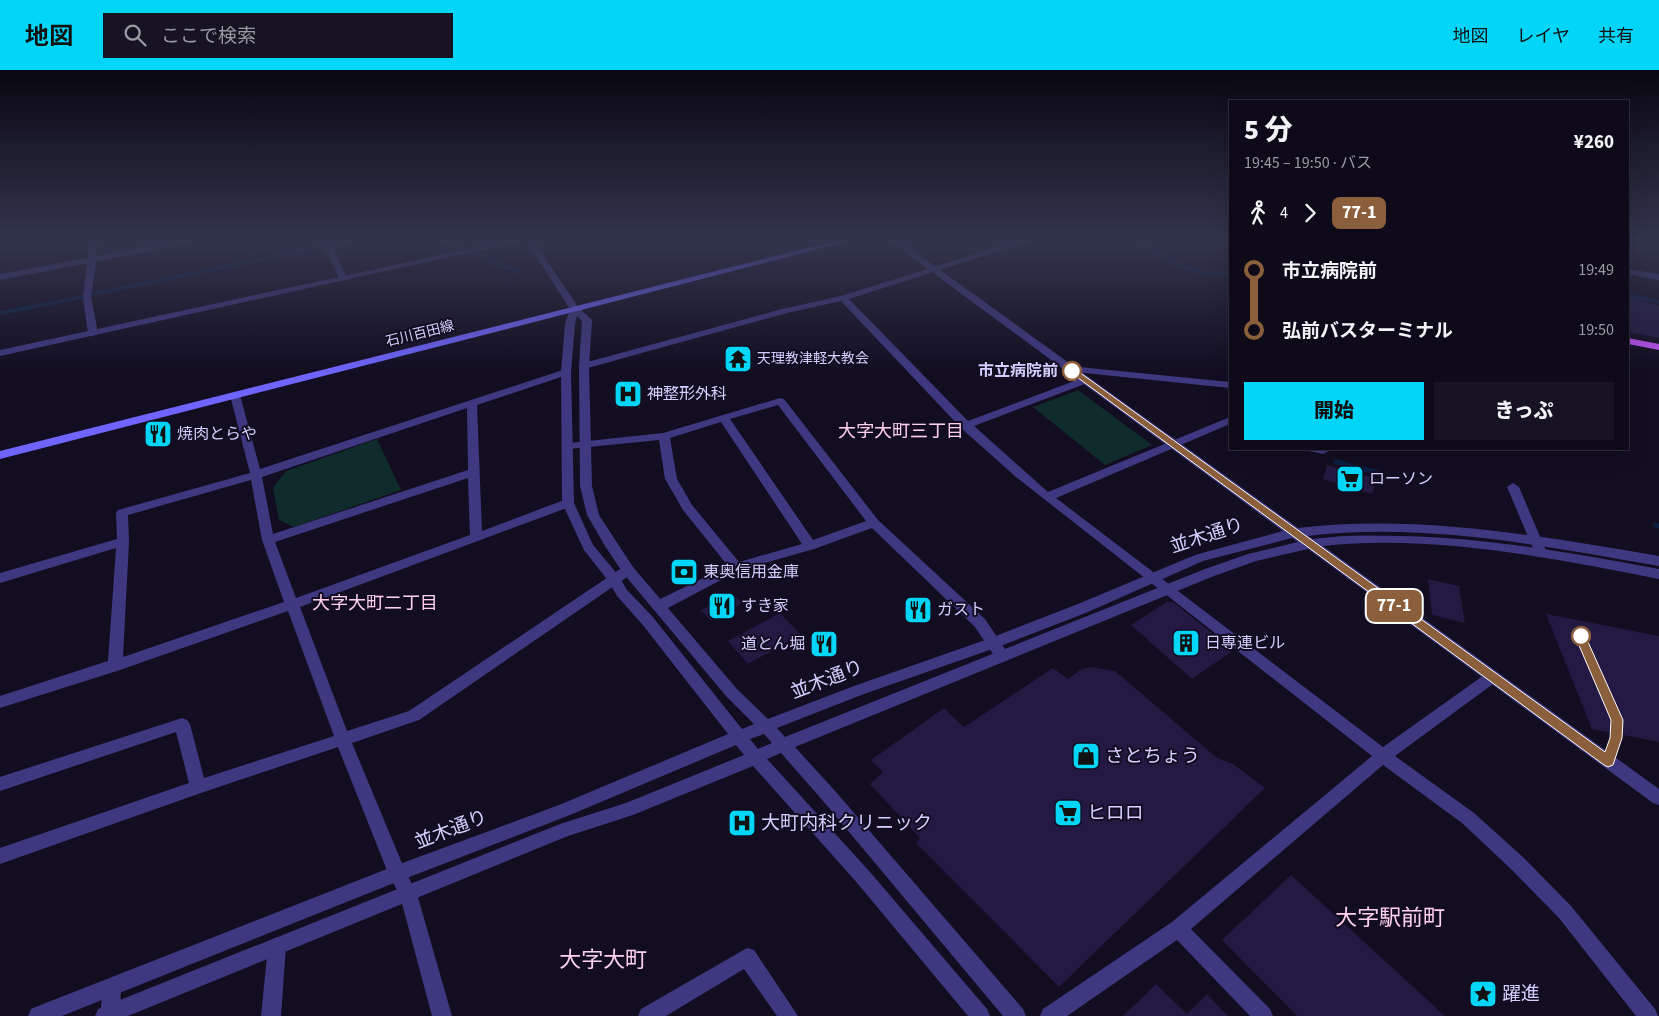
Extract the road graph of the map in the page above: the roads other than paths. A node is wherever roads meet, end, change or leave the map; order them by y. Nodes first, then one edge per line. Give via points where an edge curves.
1 (88, 285) edge
2 (311, 285) edge
3 (559, 285) edge
4 (670, 285) edge
5 (884, 285) edge
6 (955, 285) edge
7 (842, 298) junction
8 (575, 309) junction
9 (93, 333) junction
10 (1629, 341) edge
11 (1659, 348) edge
12 (0, 353) edge
13 (584, 366) junction
14 (1069, 369) junction
15 (566, 372) junction
16 (1086, 380) junction
17 (1214, 383) junction
18 (1229, 385) edge
19 (1229, 393) edge
20 (235, 395) junction
21 (472, 403) junction
22 (724, 418) junction
23 (1229, 420) edge
24 (966, 426) junction
25 (664, 436) junction
26 (584, 444) junction
27 (1172, 444) junction
28 (569, 446) junction
29 (0, 455) edge
30 (474, 472) junction
31 (256, 475) junction
32 (1513, 487) dead end
33 (1047, 497) junction
34 (568, 502) junction
35 (874, 523) junction
36 (1294, 533) junction
37 (476, 537) junction
38 (268, 540) junction
39 (123, 542) junction
40 (1310, 545) junction
41 (810, 546) junction
42 (1539, 546) junction
43 (1659, 561) edge
44 (736, 566) junction
45 (628, 570) junction
46 (1659, 574) edge
47 (1152, 577) junction
48 (0, 578) edge
49 (614, 579) junction
50 (1168, 590) junction
51 (294, 605) junction
52 (658, 606) junction
53 (998, 649) junction
54 (115, 666) junction
55 (1492, 677) junction
56 (0, 702) edge
57 (766, 726) junction
58 (738, 736) junction
59 (343, 740) junction
60 (783, 745) junction
61 (1383, 756) junction
62 (756, 758) junction
63 (0, 784) edge
64 (198, 787) junction
65 (1659, 798) edge
66 (0, 856) edge
67 (397, 873) junction
68 (408, 894) junction
69 (1178, 928) junction
70 (277, 946) junction
71 (112, 987) junction
72 (658, 1014) edge
73 (109, 1015) edge
74 (38, 1016) edge
75 (271, 1016) edge
76 (442, 1016) edge
77 (788, 1016) edge
78 (980, 1016) edge
79 (1016, 1016) edge
80 (1050, 1016) edge
81 (1262, 1016) edge
82 (1648, 1016) edge

1 - 9 street
2 - 9 street
3 - 8 street
4 - 8 main road, 石川百田線
5 - 7 street
6 - 14 street
7 - 13 street
7 - 24 street
8 - 13 street via 586,320
8 - 15 street via 570,324
8 - 20 main road, 石川百田線
9 - 12 street
10 - 11 main road
13 - 26 street
14 - 16 street
14 - 17 street
15 - 21 street
15 - 28 street
16 - 24 street
16 - 27 street
17 - 18 street
17 - 19 street
20 - 29 main road, 石川百田線
20 - 31 street
21 - 30 street
21 - 31 street
22 - 25 street
22 - 35 street via 780,401
22 - 41 street
23 - 27 street
24 - 33 street
25 - 26 street
25 - 44 street via 670,478 687,507
26 - 28 street
26 - 45 street via 586,486 593,515
27 - 33 street
27 - 36 street
28 - 34 street
30 - 37 street
30 - 38 street
31 - 38 street
31 - 39 street via 122,513
32 - 42 street
33 - 47 street
34 - 37 street
34 - 49 street via 588,546
35 - 41 street
35 - 53 street via 980,622
36 - 40 street
36 - 42 street, 並木通り via 1400,527
36 - 47 street, 並木通り via 1199,558
37 - 51 street
38 - 51 street
39 - 48 street
39 - 54 street
40 - 42 street, 並木通り via 1343,540 1411,540
40 - 50 street, 並木通り via 1221,567
40 - 55 street
41 - 44 street
42 - 43 street, 並木通り
42 - 46 street, 並木通り
44 - 52 street
45 - 49 street
45 - 52 street
47 - 50 street
47 - 53 street, 並木通り
49 - 58 street
49 - 59 street via 414,716
50 - 53 street, 並木通り
50 - 61 street
51 - 54 street
51 - 59 street
52 - 57 street via 731,692
53 - 57 street, 並木通り via 859,690
53 - 60 street, 並木通り
54 - 56 street
55 - 61 street
55 - 65 street
57 - 58 street, 並木通り
57 - 60 street
58 - 62 street
58 - 67 street, 並木通り via 564,810
59 - 64 street
59 - 67 street
60 - 62 street, 並木通り
60 - 79 street
61 - 69 street
61 - 82 street via 1468,818 1518,864 1565,912
62 - 68 street, 並木通り via 627,810 566,829
62 - 78 street via 864,878
63 - 64 street via 182,724
64 - 66 street
67 - 68 street
67 - 71 street, 並木通り
68 - 70 street, 並木通り
68 - 76 street
69 - 80 street
69 - 81 street
70 - 73 street, 並木通り
70 - 75 street
71 - 73 street
71 - 74 street, 並木通り
72 - 77 street via 747,957

